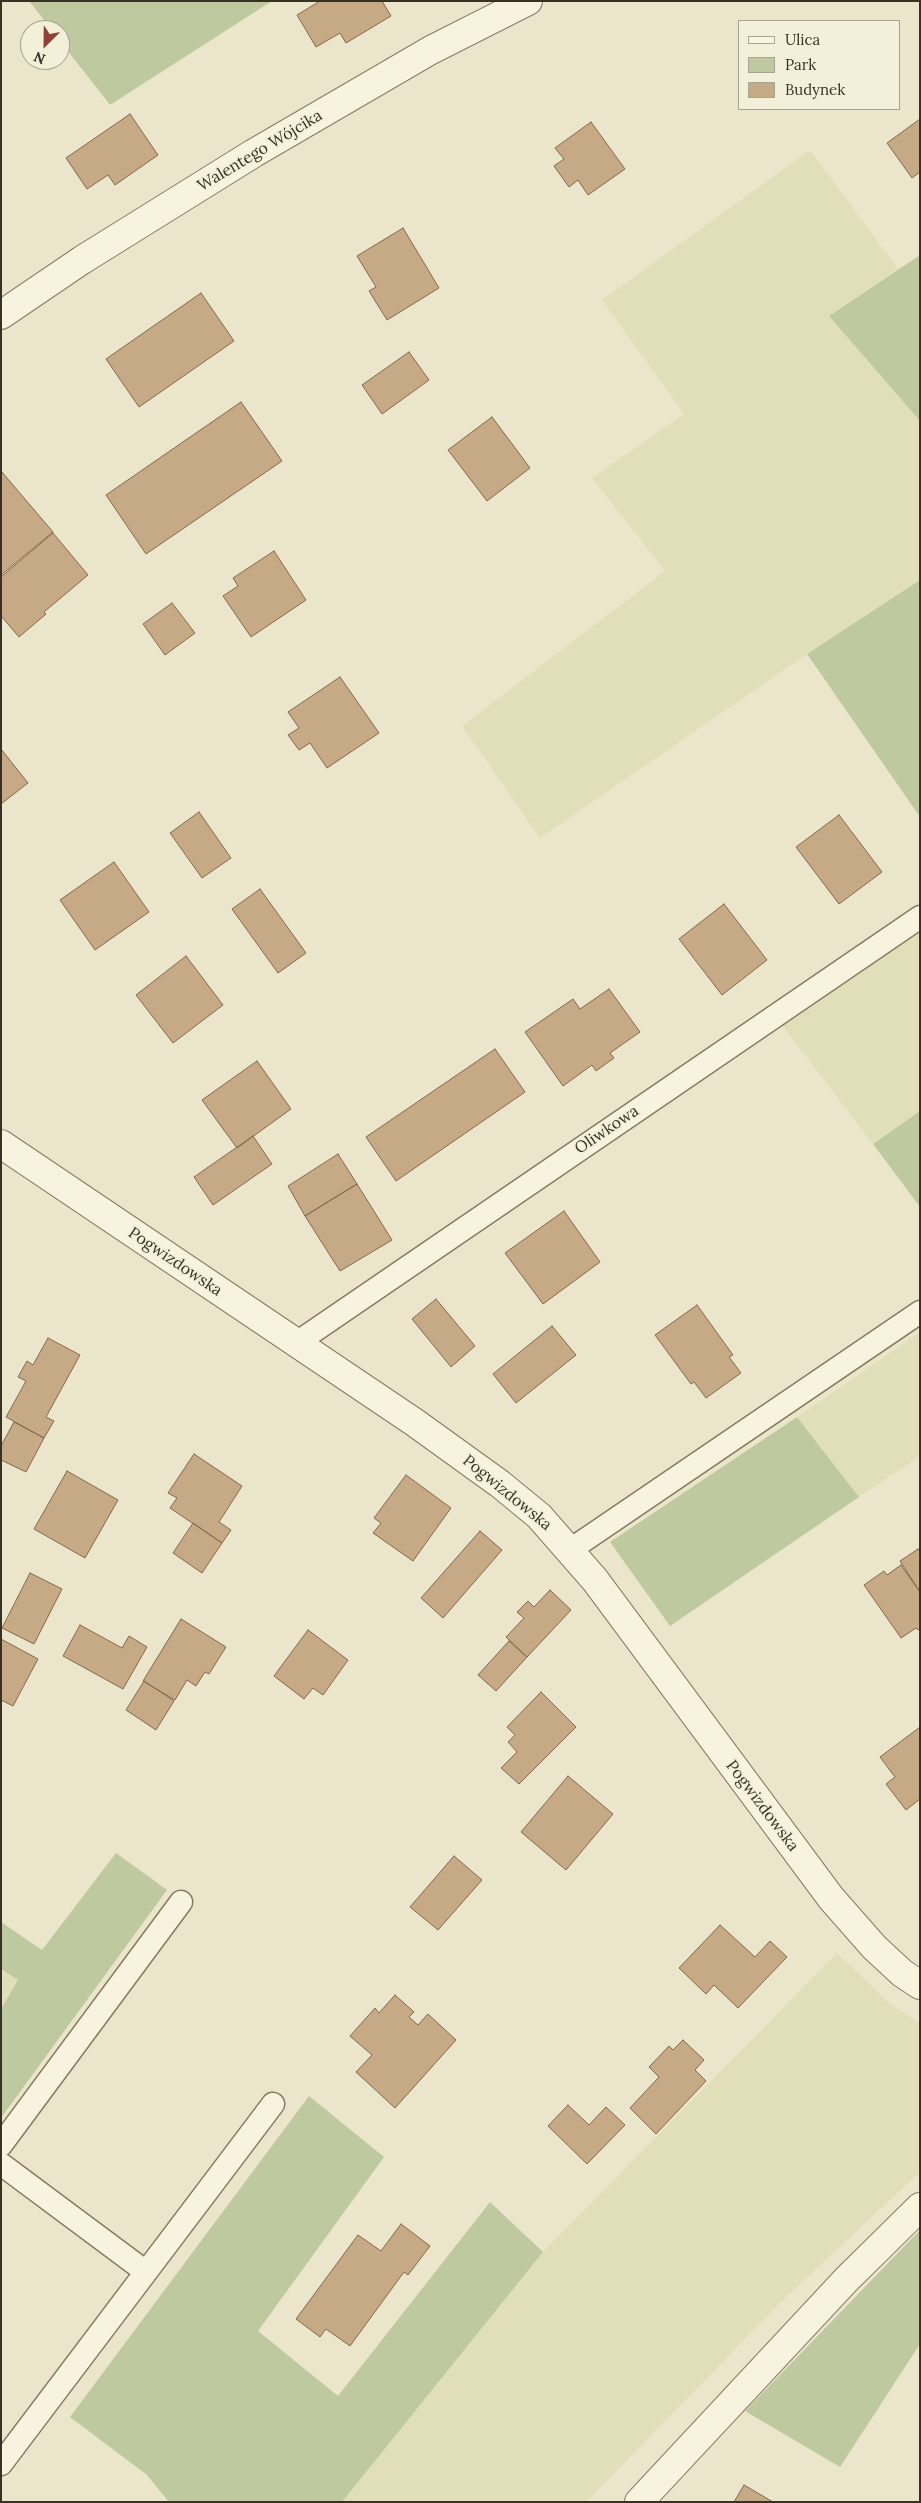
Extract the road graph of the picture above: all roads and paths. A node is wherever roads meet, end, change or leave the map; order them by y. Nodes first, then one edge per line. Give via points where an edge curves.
1 (528, 1) edge
2 (1, 315) edge
3 (920, 917) edge
4 (1, 1144) edge
5 (920, 1312) edge
6 (295, 1344) junction
7 (570, 1550) junction
8 (181, 1902) dead end
9 (920, 1985) edge
10 (273, 2104) dead end
11 (1, 2145) edge
12 (1, 2164) edge
13 (920, 2207) edge
14 (146, 2272) junction
15 (1, 2464) edge
16 (639, 2502) edge

1 - 2 street, Walentego Wójcika via 431,50 263,148 82,260
3 - 6 lane, Oliwkowa
4 - 6 street, Pogwizdowska
5 - 7 lane
6 - 7 street, Pogwizdowska via 414,1422 500,1484 539,1516
7 - 9 street, Pogwizdowska via 831,1898 874,1946
8 - 11 lane
10 - 14 lane
12 - 14 lane
13 - 16 street via 846,2280
14 - 15 lane

